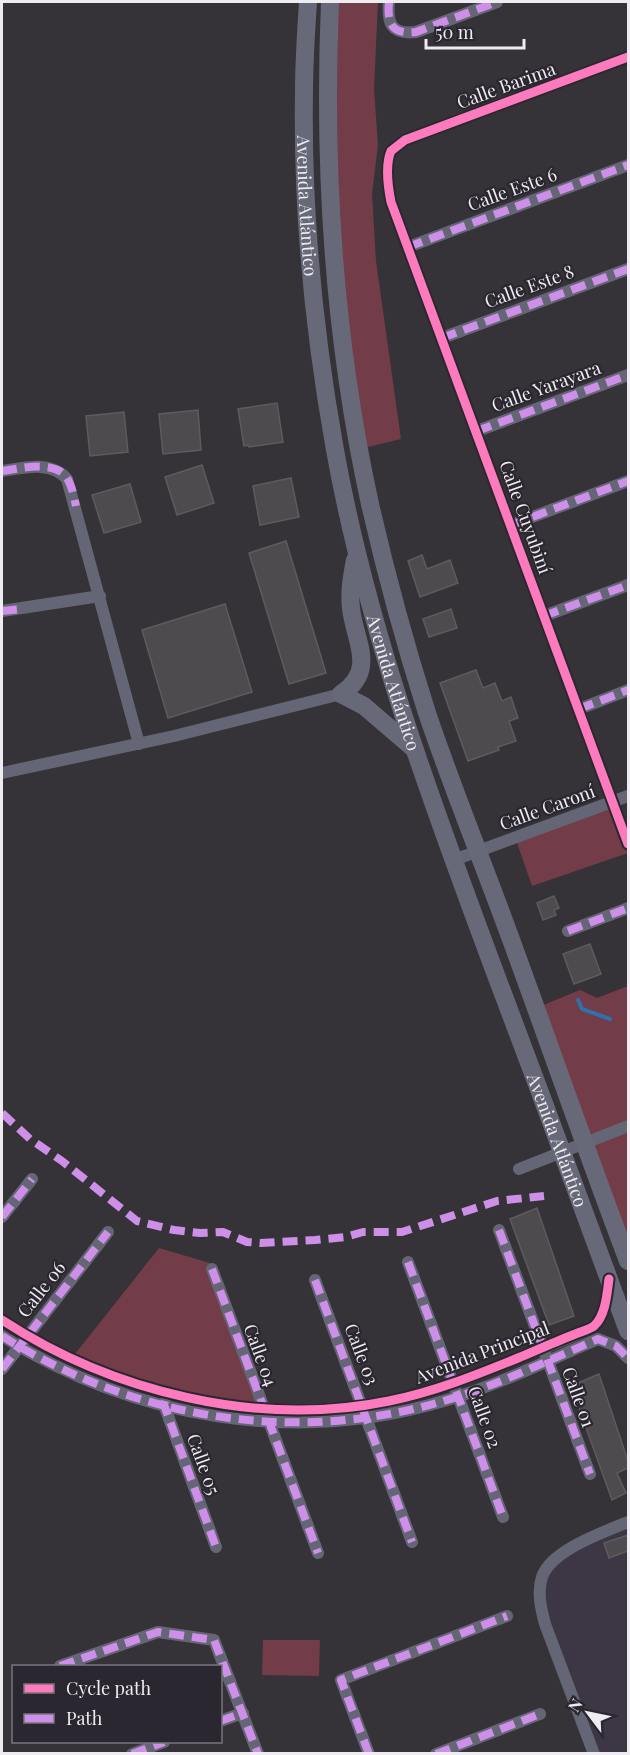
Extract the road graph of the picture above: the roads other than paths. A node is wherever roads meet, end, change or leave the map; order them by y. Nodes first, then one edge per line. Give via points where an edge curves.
1 (389, 2) edge
2 (497, 2) edge
3 (307, 9) edge
4 (330, 10) edge
5 (628, 57) edge
6 (396, 146) joint
7 (628, 165) edge
8 (408, 247) junction
9 (628, 269) edge
10 (442, 338) junction
11 (628, 375) edge
12 (477, 431) junction
13 (2, 471) edge
14 (628, 482) edge
15 (511, 525) junction
16 (356, 550) junction
17 (628, 585) edge
18 (100, 596) junction
19 (2, 611) edge
20 (544, 616) junction
21 (628, 690) edge
22 (341, 694) junction
23 (579, 709) junction
24 (140, 744) junction
25 (414, 749) junction
26 (2, 773) edge
27 (628, 796) edge
28 (612, 802) junction
29 (628, 844) edge
30 (478, 851) junction
31 (454, 860) junction
32 (628, 908) edge
33 (568, 931) dead end
34 (628, 1126) edge
35 (585, 1142) junction
36 (562, 1151) junction
37 (519, 1168) dead end
38 (32, 1179) dead end
39 (2, 1217) edge
40 (499, 1230) dead end
41 (108, 1232) dead end
42 (628, 1261) edge
43 (408, 1262) dead end
44 (212, 1269) dead end
45 (609, 1279) junction
46 (315, 1280) dead end
47 (2, 1320) edge
48 (628, 1331) edge
49 (2, 1336) edge
50 (27, 1336) junction
51 (19, 1347) junction
52 (543, 1347) junction
53 (628, 1358) edge
54 (548, 1360) junction
55 (2, 1369) edge
56 (454, 1383) junction
57 (168, 1392) junction
58 (458, 1396) junction
59 (362, 1405) junction
60 (164, 1406) junction
61 (262, 1408) junction
62 (367, 1418) junction
63 (267, 1422) junction
64 (590, 1474) dead end
65 (503, 1517) dead end
66 (628, 1522) edge
67 (412, 1542) dead end
68 (216, 1547) dead end
69 (318, 1553) dead end
70 (507, 1616) dead end
71 (63, 1665) edge
72 (243, 1713) junction
73 (540, 1714) dead end
74 (222, 1720) edge
75 (161, 1743) edge
76 (132, 1754) edge
77 (258, 1754) edge
78 (369, 1754) edge
79 (436, 1754) edge
80 (594, 1754) edge

1 - 2 street via 391,25 402,32 416,32
3 - 4 main road
3 - 16 main road, Avenida Atlántico via 304,134 310,261 328,411
4 - 30 main road, Avenida Atlántico via 334,253 360,449 412,665
5 - 6 street, Calle Barima
6 - 8 street, Calle Cuyubiní via 389,156 389,191
7 - 8 street, Calle Este 6
8 - 10 street, Calle Cuyubiní
9 - 10 street, Calle Este 8
10 - 12 street, Calle Cuyubiní
11 - 12 street, Calle Yarayara
12 - 15 street, Calle Cuyubiní
13 - 18 street via 46,467 67,479
14 - 15 street
15 - 20 street, Calle Cuyubiní
16 - 22 main road via 350,603 362,657 357,680
16 - 25 main road, Avenida Atlántico via 385,661
17 - 20 street
18 - 19 street
18 - 24 street
20 - 23 street, Calle Cuyubiní
21 - 23 street
22 - 24 street
22 - 25 main road via 364,706
23 - 28 street, Calle Cuyubiní
24 - 26 street
25 - 31 main road, Avenida Atlántico
27 - 28 street, Calle Caroní
28 - 29 street, Calle Cuyubiní
28 - 30 street, Calle Caroní
30 - 31 street, Calle Caroní
30 - 35 main road, Avenida Atlántico
31 - 36 main road, Avenida Atlántico
32 - 33 street
34 - 35 street
35 - 36 street
35 - 42 main road, Avenida Atlántico
36 - 37 street
36 - 45 main road, Avenida Atlántico
38 - 39 street
40 - 52 street, Calle 01
41 - 50 street, Calle 06
43 - 56 street, Calle 02
44 - 61 street, Calle 04
45 - 48 main road, Avenida Atlántico
45 - 52 street, Avenida Principal via 604,1309 594,1326
46 - 59 street, Calle 03
47 - 50 street, Avenida Principal
49 - 51 street, Avenida Principal
50 - 51 street, Calle 06
50 - 57 street, Avenida Principal via 82,1364
51 - 55 street, Calle 06
51 - 60 street, Avenida Principal via 88,1381
52 - 54 street, Calle 01
52 - 56 street, Avenida Principal
53 - 54 street, Avenida Principal via 616,1346 598,1339
54 - 58 street, Avenida Principal
54 - 64 street, Calle 01
56 - 58 street, Calle 02
56 - 59 street, Avenida Principal
57 - 60 street
57 - 61 street, Avenida Principal
58 - 62 street, Avenida Principal
58 - 65 street, Calle 02
59 - 61 street, Avenida Principal via 321,1410
59 - 62 street, Calle 03
60 - 63 street, Avenida Principal
60 - 68 street, Calle 05
61 - 63 street, Calle 04
62 - 63 street, Avenida Principal via 319,1423
62 - 67 street, Calle 03
63 - 69 street, Calle 04
66 - 80 street via 564,1552 542,1575 540,1593 545,1624
70 - 78 street via 341,1680
71 - 72 street via 158,1632 214,1640
72 - 74 street
72 - 77 street
73 - 79 street
75 - 76 street

